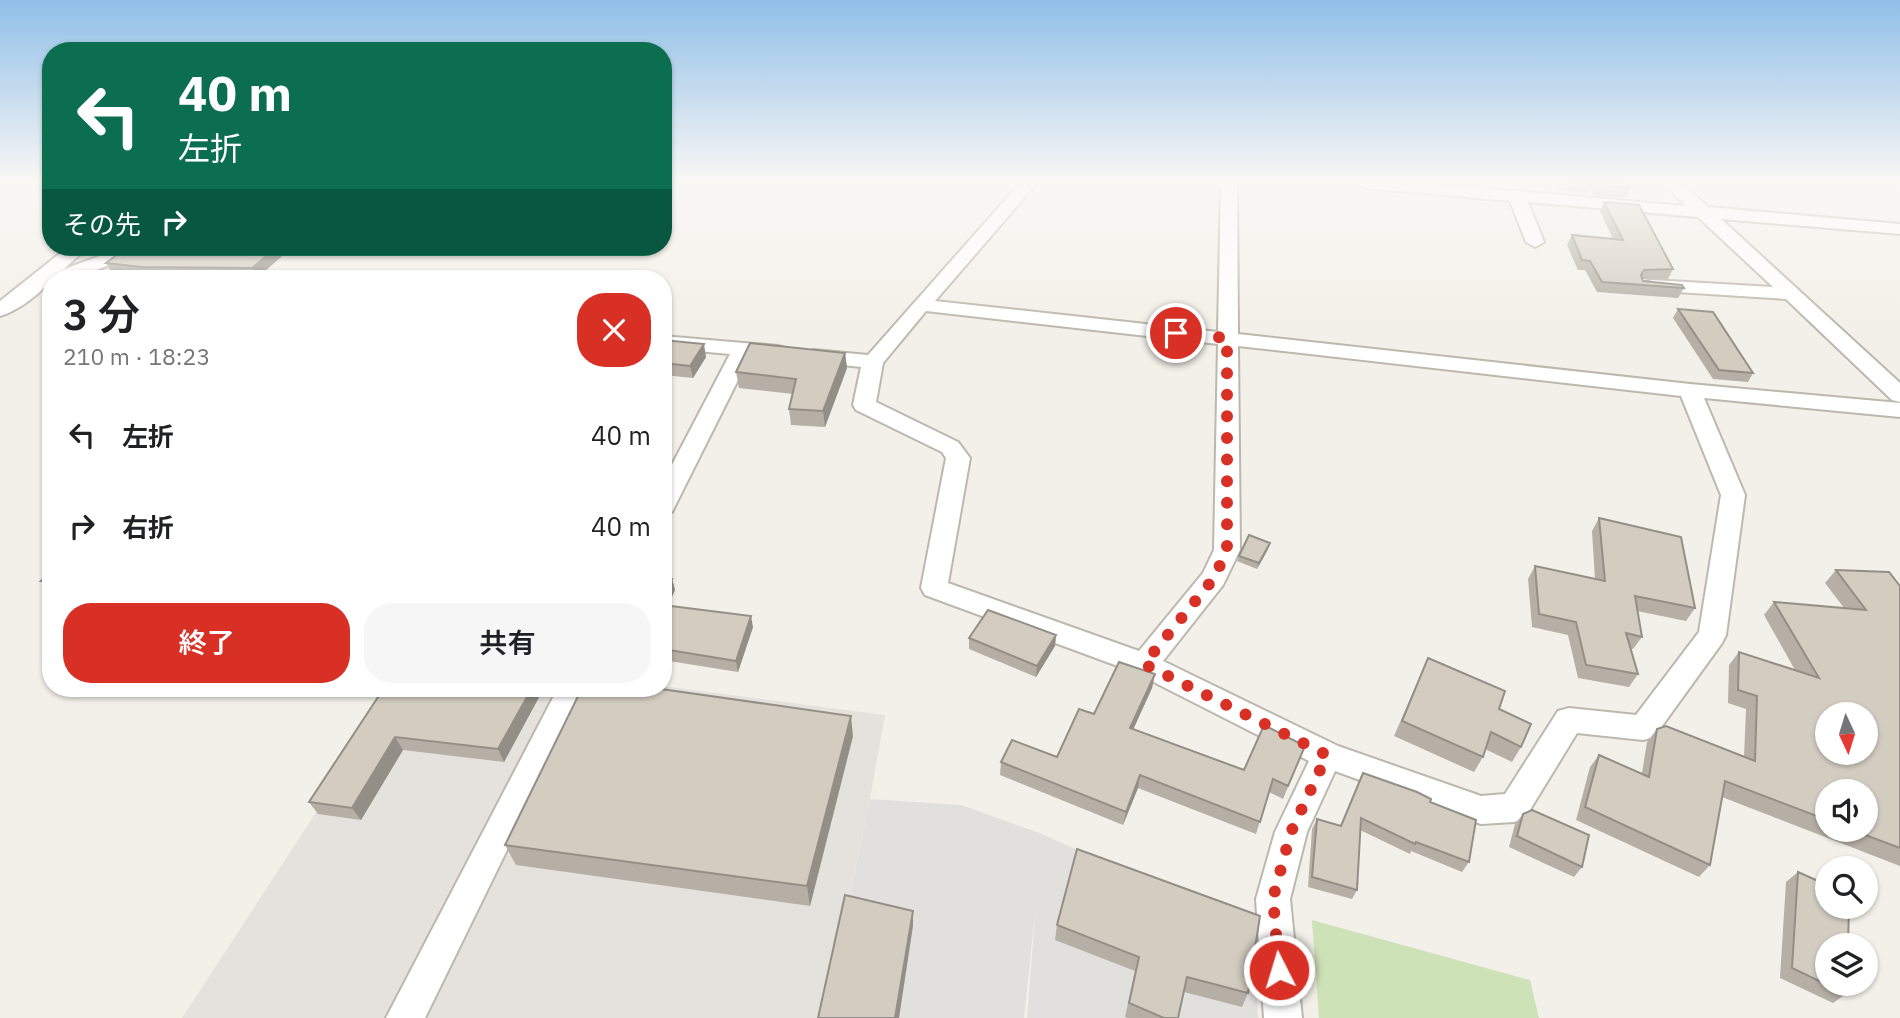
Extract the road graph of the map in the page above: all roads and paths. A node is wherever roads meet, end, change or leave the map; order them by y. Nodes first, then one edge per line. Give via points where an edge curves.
1 (987, 231) edge
2 (1228, 231) edge
3 (1531, 231) edge
4 (1723, 231) edge
5 (1535, 242) dead end
6 (68, 256) edge
7 (117, 256) edge
8 (52, 270) edge
9 (79, 270) edge
10 (42, 279) edge
11 (42, 284) edge
12 (1647, 286) edge
13 (0, 287) edge
14 (30, 289) junction
15 (42, 290) edge
16 (1791, 294) junction
17 (921, 305) junction
18 (0, 310) edge
19 (1227, 338) junction
20 (672, 343) edge
21 (743, 349) junction
22 (873, 362) junction
23 (1690, 390) junction
24 (1900, 395) edge
25 (1900, 410) edge
26 (672, 488) edge
27 (1144, 664) junction
28 (567, 697) edge
29 (1327, 755) junction
30 (405, 1018) edge
31 (1283, 1018) edge

1 - 17 street
2 - 19 street
3 - 5 street
4 - 16 street
6 - 8 street
7 - 9 street
10 - 14 street
11 - 14 street
12 - 16 street
13 - 14 street
14 - 15 street
14 - 18 street
16 - 24 street
17 - 19 street
17 - 22 street
19 - 23 street
19 - 27 street via 1227,550 1214,578
20 - 21 street
21 - 22 street
21 - 26 street
22 - 27 street via 864,405 950,447 958,458 934,588
23 - 25 street
23 - 29 street via 1733,495 1712,635 1643,728 1569,720 1514,808 1481,810
27 - 29 street
28 - 30 street
29 - 31 street via 1291,832 1273,898

